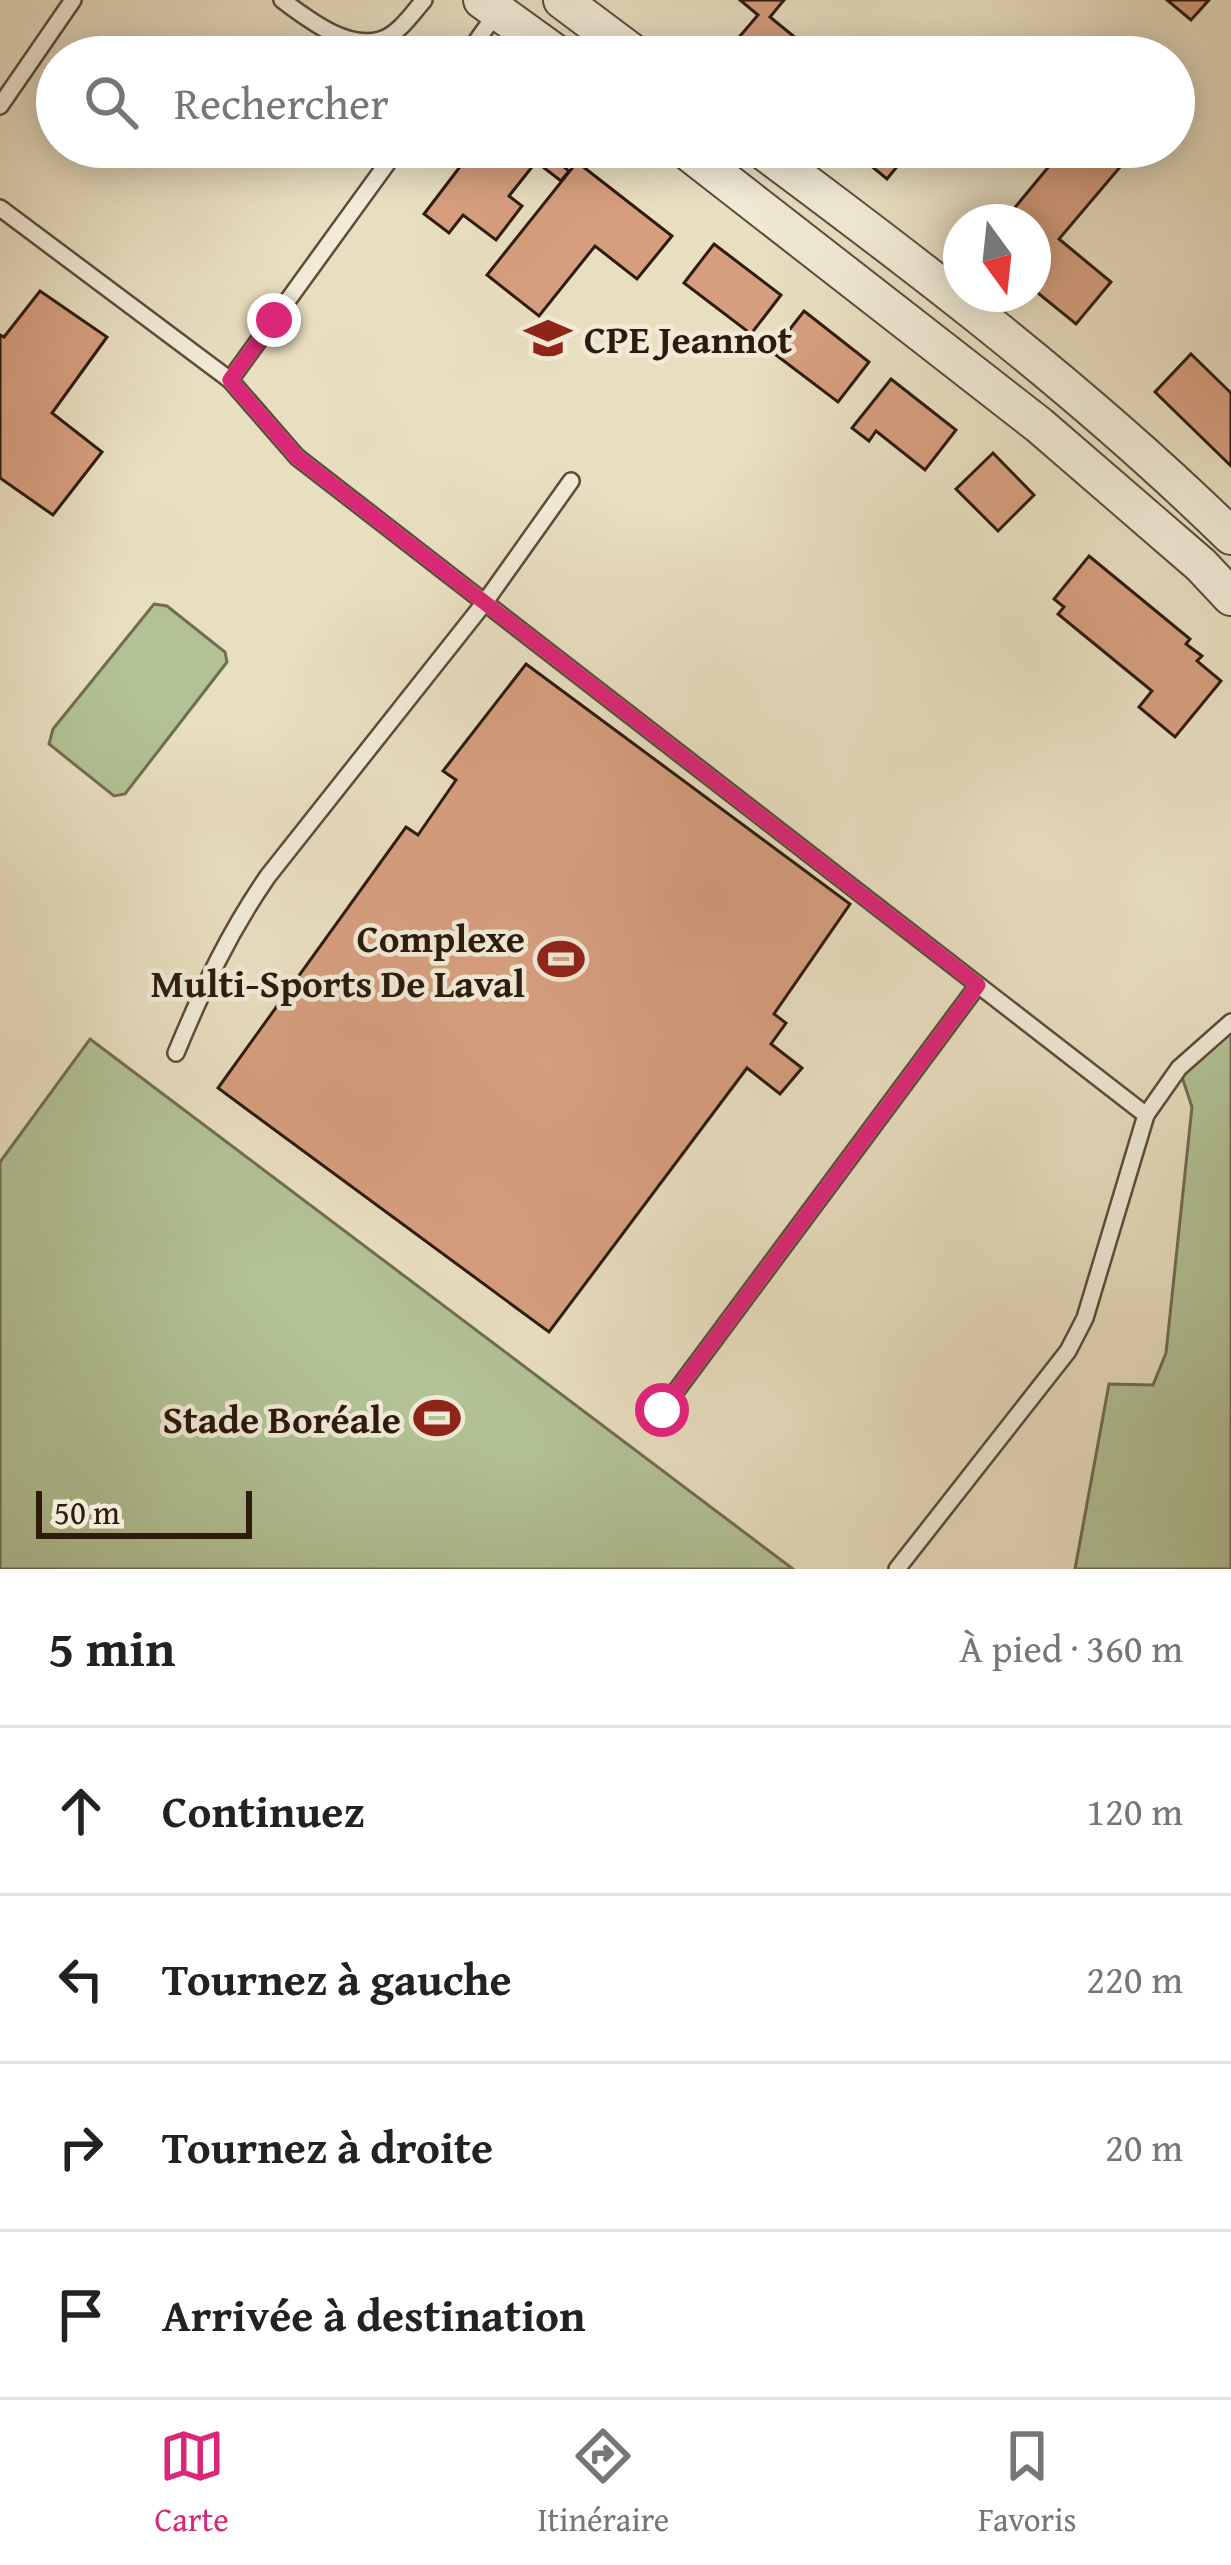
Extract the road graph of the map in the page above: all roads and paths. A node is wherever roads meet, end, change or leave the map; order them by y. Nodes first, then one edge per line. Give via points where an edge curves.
1 (73, 0) edge
2 (282, 0) edge
3 (424, 0) edge
4 (562, 0) edge
5 (496, 4) edge
6 (48, 36) edge
7 (344, 36) edge
8 (387, 36) edge
9 (477, 36) edge
10 (535, 36) edge
11 (610, 36) edge
12 (36, 54) edge
13 (0, 106) edge
14 (384, 168) edge
15 (715, 168) edge
16 (780, 168) edge
17 (0, 208) edge
18 (912, 295) junction
19 (230, 380) junction
20 (571, 482) dead end
21 (1231, 536) edge
22 (1231, 598) edge
23 (484, 602) junction
24 (978, 985) junction
25 (1231, 1022) edge
26 (176, 1053) dead end
27 (1146, 1115) junction
28 (662, 1410) dead end
29 (897, 1569) edge

1 - 6 lane
2 - 7 lane
3 - 8 lane
4 - 11 street
5 - 9 lane
5 - 10 street
12 - 13 lane
14 - 19 lane
15 - 18 street
16 - 18 street
17 - 19 lane
18 - 21 street via 1159,466
18 - 22 street via 1039,425
19 - 23 lane via 297,457
20 - 23 lane
23 - 24 lane
23 - 26 lane via 242,914
24 - 27 lane
24 - 28 lane
25 - 27 lane via 1179,1068
27 - 29 lane via 1069,1351

